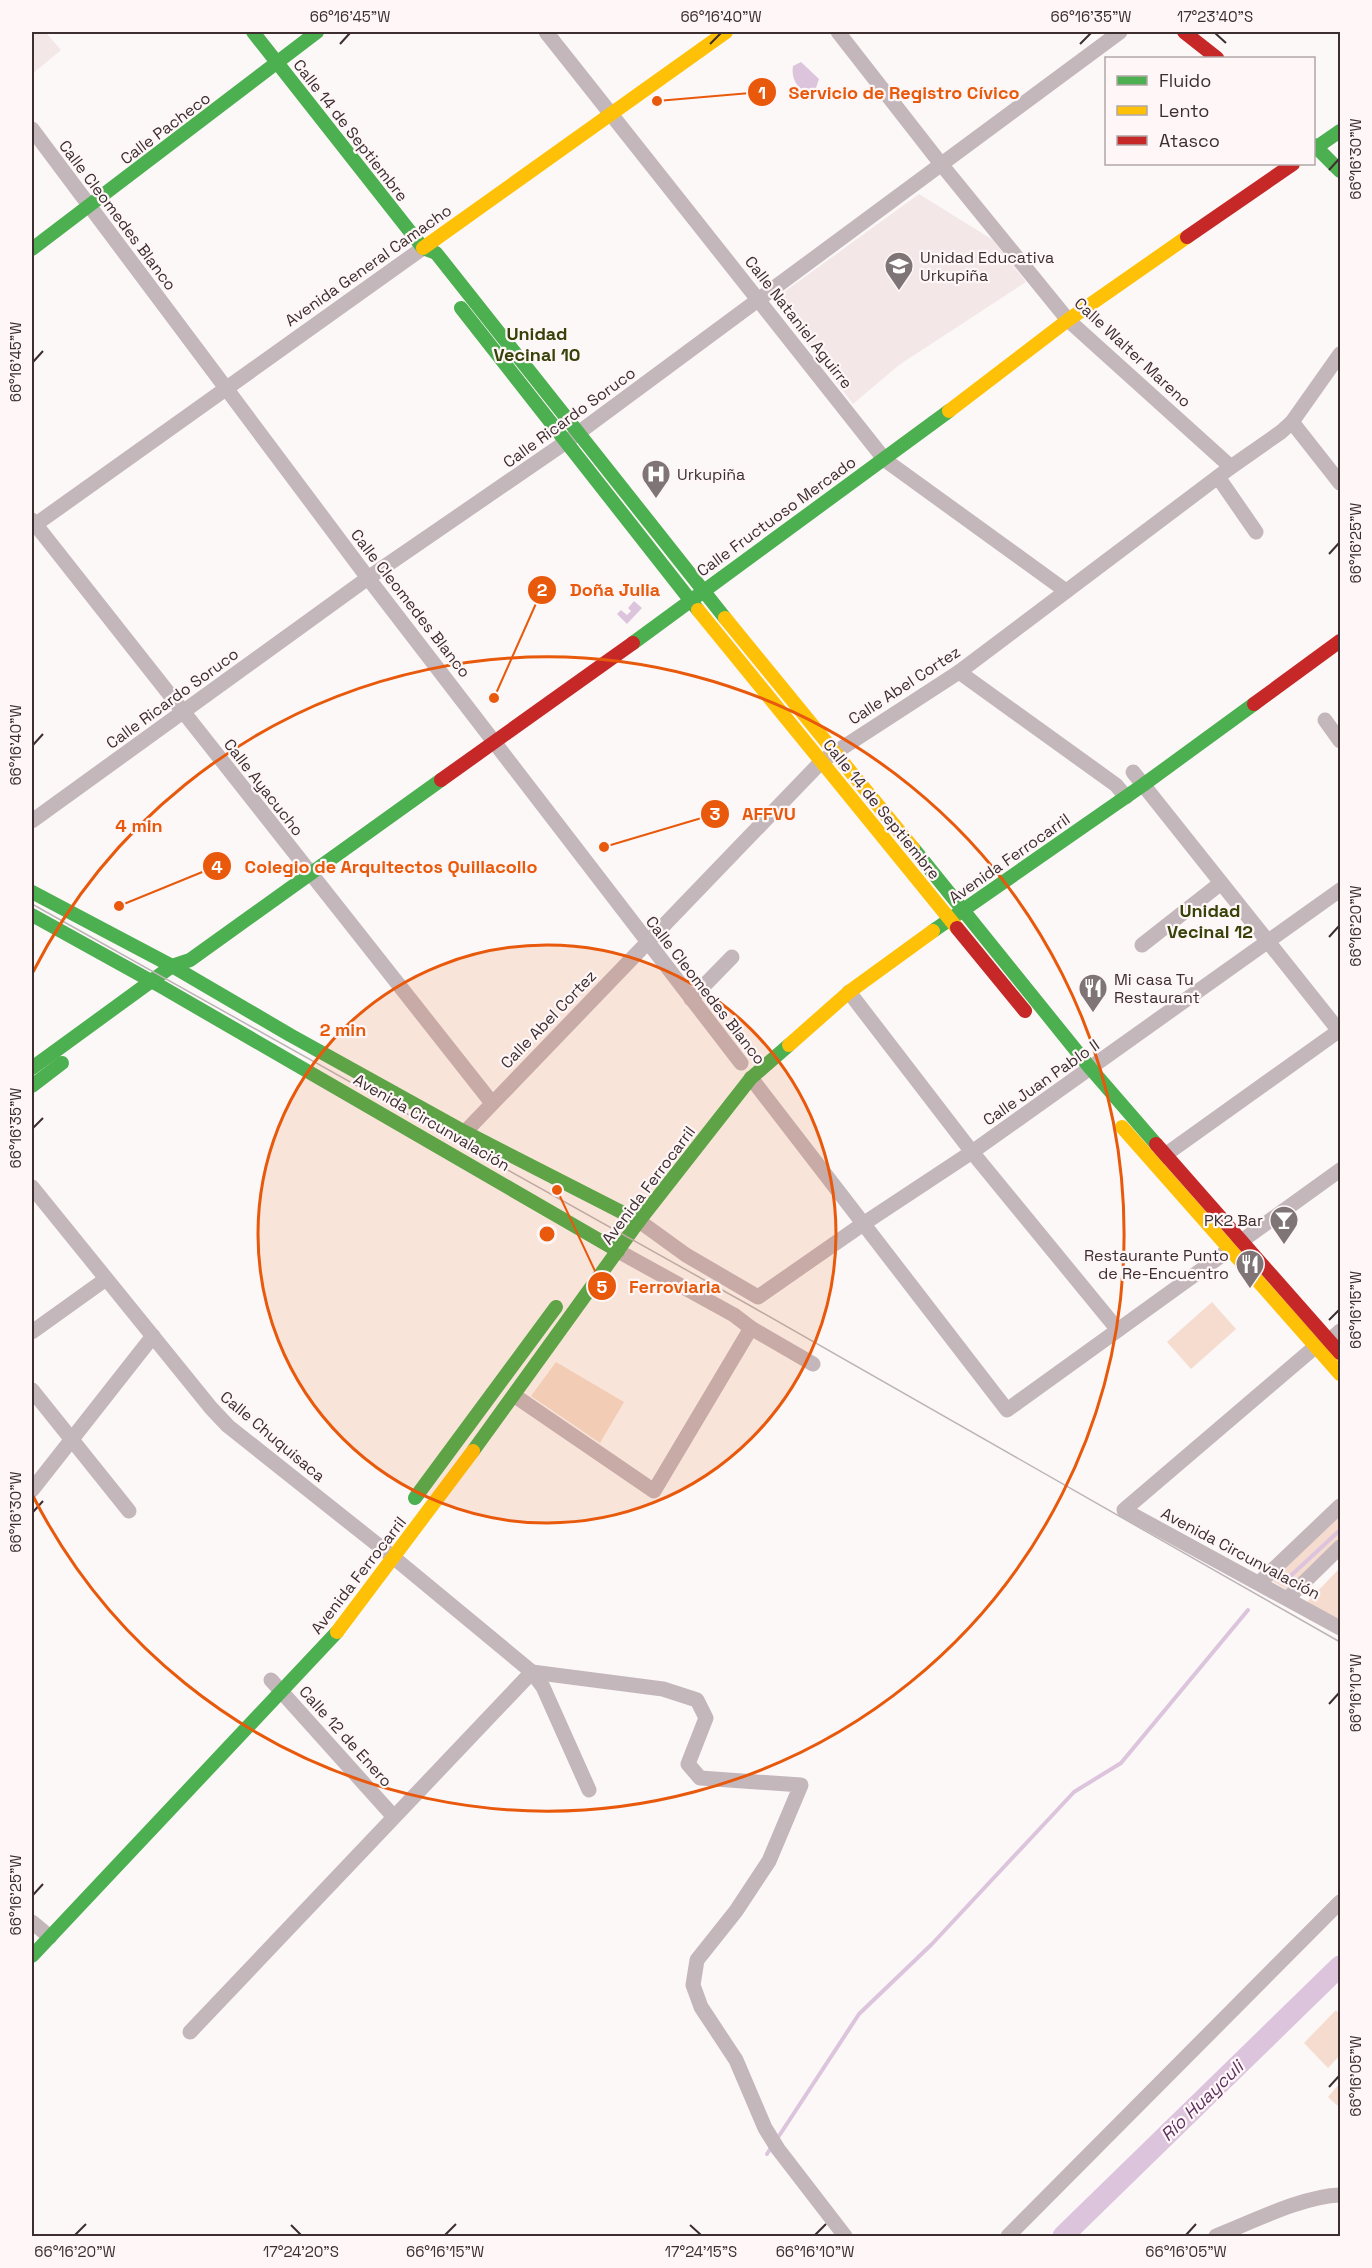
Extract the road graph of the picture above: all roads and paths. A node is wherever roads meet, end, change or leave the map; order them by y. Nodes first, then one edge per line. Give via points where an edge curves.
1 (253, 32) edge
2 (317, 32) edge
3 (546, 32) edge
4 (726, 32) edge
5 (838, 32) edge
6 (1120, 32) edge
7 (1184, 32) edge
8 (1216, 57) edge
9 (277, 62) junction
10 (611, 114) junction
11 (32, 129) edge
12 (1341, 131) edge
13 (1315, 147) edge
14 (1315, 149) edge
15 (941, 164) junction
16 (1292, 165) edge
17 (1341, 171) edge
18 (90, 206) junction
19 (32, 249) edge
20 (423, 255) junction
21 (452, 297) dead end
22 (760, 300) junction
23 (1068, 320) junction
24 (1341, 354) edge
25 (226, 388) junction
26 (1292, 422) junction
27 (572, 438) junction
28 (885, 460) junction
29 (1231, 467) junction
30 (1218, 477) junction
31 (1341, 483) edge
32 (33, 524) edge
33 (1256, 532) dead end
34 (368, 578) junction
35 (703, 591) junction
36 (1066, 591) junction
37 (691, 602) junction
38 (1341, 641) edge
39 (959, 672) junction
40 (183, 713) junction
41 (1325, 720) dead end
42 (494, 741) junction
43 (1341, 741) edge
44 (835, 752) junction
45 (822, 761) junction
46 (1138, 769) joint
47 (1143, 785) junction
48 (1111, 788) junction
49 (1126, 797) junction
50 (32, 822) edge
51 (310, 873) junction
52 (1221, 883) junction
53 (1341, 890) edge
54 (32, 892) edge
55 (956, 893) junction
56 (935, 909) junction
57 (962, 910) junction
58 (32, 915) edge
59 (950, 919) junction
60 (1268, 941) junction
61 (647, 943) junction
62 (1142, 945) dead end
63 (732, 957) dead end
64 (177, 969) junction
65 (160, 984) junction
66 (849, 992) junction
67 (691, 999) junction
68 (1033, 1021) dead end
69 (1340, 1031) edge
70 (741, 1064) joint
71 (32, 1068) edge
72 (1082, 1074) junction
73 (751, 1078) junction
74 (32, 1086) edge
75 (492, 1103) junction
76 (1116, 1120) dead end
77 (465, 1132) junction
78 (972, 1152) junction
79 (1159, 1159) junction
80 (1341, 1170) edge
81 (32, 1187) edge
82 (622, 1216) junction
83 (639, 1221) junction
84 (863, 1224) junction
85 (1236, 1245) junction
86 (600, 1247) junction
87 (618, 1251) junction
88 (106, 1279) junction
89 (758, 1297) joint
90 (562, 1299) dead end
91 (751, 1328) junction
92 (1118, 1330) junction
93 (32, 1332) edge
94 (153, 1336) junction
95 (1328, 1340) edge
96 (1341, 1353) edge
97 (813, 1364) dead end
98 (1341, 1374) edge
99 (32, 1390) edge
100 (515, 1396) junction
101 (71, 1440) junction
102 (32, 1490) edge
103 (1341, 1506) edge
104 (407, 1508) dead end
105 (129, 1511) dead end
106 (1341, 1547) edge
107 (393, 1557) junction
108 (1259, 1583) junction
109 (1288, 1598) junction
110 (1341, 1628) edge
111 (532, 1672) junction
112 (271, 1680) dead end
113 (282, 1692) junction
114 (589, 1790) dead end
115 (394, 1817) junction
116 (1341, 1902) edge
117 (37, 1925) edge
118 (51, 1937) junction
119 (32, 1956) edge
120 (190, 2032) dead end
121 (1341, 2195) edge
122 (845, 2236) edge
123 (1008, 2236) edge
124 (1216, 2236) edge

1 - 9 main road, Calle 14 de Septiembre
2 - 9 main road, Calle Pacheco
3 - 10 street, Calle Nataniel Aguirre
4 - 10 main road, Avenida General Camacho
5 - 15 street, Calle Walter Mareno
6 - 15 street, Calle Ricardo Soruco
7 - 8 main road
9 - 18 main road, Calle Pacheco
9 - 20 main road, Calle 14 de Septiembre
10 - 20 main road, Avenida General Camacho
10 - 22 street, Calle Nataniel Aguirre
11 - 18 street, Calle Cleomedes Blanco
12 - 13 main road
14 - 17 main road
15 - 22 street, Calle Ricardo Soruco
15 - 23 street, Calle Walter Mareno
16 - 23 main road, Calle Fructuoso Mercado
18 - 19 main road, Calle Pacheco
18 - 25 street, Calle Cleomedes Blanco
20 - 25 street, Avenida General Camacho
20 - 27 main road, Calle 14 de Septiembre via 436,253
21 - 27 main road, Calle 14 de Septiembre
22 - 27 street, Calle Ricardo Soruco
22 - 28 street, Calle Nataniel Aguirre
23 - 28 main road, Calle Fructuoso Mercado
23 - 29 street, Calle Walter Mareno
24 - 26 street, Calle Abel Cortez
25 - 32 street, Avenida General Camacho
25 - 34 street, Calle Cleomedes Blanco
26 - 29 street, Calle Abel Cortez
26 - 31 street
27 - 34 street, Calle Ricardo Soruco
27 - 35 main road, Calle 14 de Septiembre
27 - 37 main road, Calle 14 de Septiembre
28 - 35 main road, Calle Fructuoso Mercado
28 - 36 street, Calle Nataniel Aguirre
29 - 30 street, Calle Abel Cortez
30 - 33 street
30 - 36 street, Calle Abel Cortez
32 - 40 street, Calle Ayacucho
34 - 40 street, Calle Ricardo Soruco
34 - 42 street, Calle Cleomedes Blanco
35 - 37 main road, Calle Fructuoso Mercado
35 - 44 main road, Calle 14 de Septiembre
36 - 39 street, Calle Abel Cortez
37 - 42 main road, Calle Fructuoso Mercado
37 - 45 main road, Calle 14 de Septiembre
38 - 47 main road, Avenida Ferrocarril
39 - 44 street, Calle Abel Cortez
39 - 48 street
40 - 50 street, Calle Ricardo Soruco
40 - 51 street, Calle Ayacucho
41 - 43 street
42 - 51 main road, Calle Fructuoso Mercado
42 - 61 street, Calle Cleomedes Blanco
44 - 45 street, Calle Abel Cortez
44 - 55 main road, Calle 14 de Septiembre
45 - 56 main road, Calle 14 de Septiembre
45 - 61 street, Calle Abel Cortez
46 - 47 street
46 - 48 main road
47 - 49 main road, Avenida Ferrocarril
47 - 52 street
48 - 49 street
49 - 57 main road, Avenida Ferrocarril
51 - 64 main road, Calle Fructuoso Mercado
51 - 75 street, Calle Ayacucho
52 - 60 street
52 - 62 street
53 - 60 street, Calle Juan Pablo II
54 - 64 main road, Avenida Circunvalación
55 - 56 main road, Avenida Ferrocarril
55 - 57 main road, Calle 14 de Septiembre
56 - 59 main road, Calle 14 de Septiembre
57 - 59 main road, Avenida Ferrocarril
57 - 72 main road, Calle 14 de Septiembre
58 - 65 main road, Avenida Circunvalación
59 - 66 main road, Avenida Ferrocarril
59 - 68 main road, Calle 14 de Septiembre
60 - 69 street
60 - 72 street, Calle Juan Pablo II
61 - 67 street, Calle Cleomedes Blanco
61 - 75 street, Calle Abel Cortez
63 - 67 street
64 - 65 main road, Calle Fructuoso Mercado
64 - 65 main road, Calle Fructuoso Mercado
64 - 77 main road, Avenida Circunvalación
65 - 71 main road, Calle Fructuoso Mercado
65 - 74 main road, Calle Fructuoso Mercado
65 - 86 main road, Avenida Circunvalación
66 - 73 main road, Avenida Ferrocarril
66 - 78 street
67 - 70 street, Calle Cleomedes Blanco
69 - 79 street
70 - 73 main road, Calle Cleomedes Blanco
72 - 78 street, Calle Juan Pablo II
72 - 79 main road, Calle 14 de Septiembre
73 - 83 main road, Avenida Ferrocarril
73 - 84 street, Calle Cleomedes Blanco
75 - 77 street, Calle Abel Cortez
76 - 79 main road, Calle 14 de Septiembre
77 - 82 main road, Avenida Circunvalación
78 - 84 street, Calle Juan Pablo II
78 - 92 street
79 - 85 main road, Calle 14 de Septiembre
80 - 85 street
81 - 88 street, Calle Chuquisaca
82 - 83 main road, Avenida Circunvalación
82 - 86 main road, Avenida Ferrocarril
83 - 87 main road, Avenida Ferrocarril
83 - 89 street, Avenida Circunvalación via 686,1255
84 - 89 street, Calle Juan Pablo II
84 - 92 street, Calle Cleomedes Blanco via 1007,1410
85 - 92 street
85 - 95 main road, Calle 14 de Septiembre
86 - 87 main road, Avenida Circunvalación
87 - 91 street, Avenida Circunvalación
87 - 100 main road, Avenida Ferrocarril
88 - 93 street
88 - 94 street, Calle Chuquisaca
90 - 104 main road, Avenida Ferrocarril
91 - 97 street, Avenida Circunvalación
91 - 100 street via 654,1491
94 - 101 street
94 - 107 street, Calle Chuquisaca via 228,1426
95 - 96 main road, Calle 14 de Septiembre
95 - 98 main road, Calle 14 de Septiembre
95 - 108 street, Avenida Circunvalación via 1124,1510
99 - 101 street
100 - 107 main road, Avenida Ferrocarril
101 - 102 street
101 - 105 street
103 - 108 street
106 - 109 street
107 - 111 street, Calle Chuquisaca
107 - 113 main road, Avenida Ferrocarril via 338,1631
108 - 109 street, Avenida Circunvalación
109 - 110 street, Avenida Circunvalación
111 - 114 street via 543,1687
111 - 115 street
111 - 122 street via 663,1689 697,1700 706,1718 688,1764 700,1778 801,1785 769,1861 697,1960 693,1985 701,2007 736,2060 765,2128
112 - 113 street, Calle 12 de Enero
113 - 115 street, Calle 12 de Enero
113 - 118 main road, Avenida Ferrocarril
115 - 120 street
116 - 123 street
117 - 118 street
118 - 119 main road, Avenida Ferrocarril
121 - 124 street via 1282,2210

